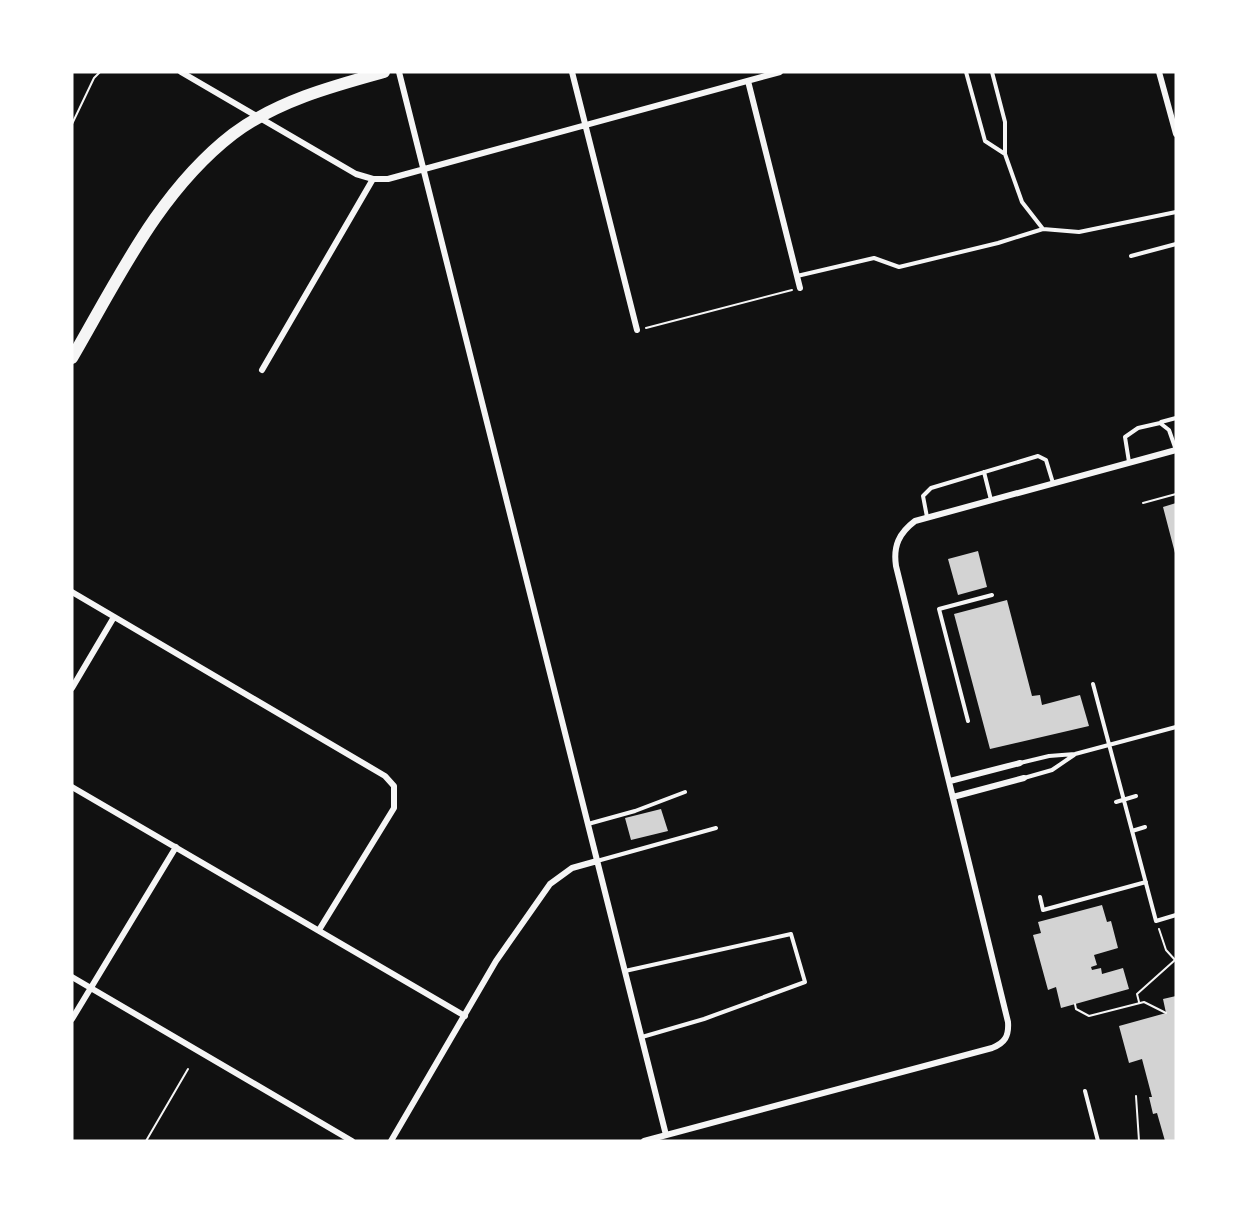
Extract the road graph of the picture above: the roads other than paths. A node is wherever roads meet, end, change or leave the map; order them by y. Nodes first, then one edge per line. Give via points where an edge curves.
1 (181, 72) edge
2 (384, 72) edge
3 (399, 72) edge
4 (572, 72) edge
5 (780, 72) edge
6 (966, 72) edge
7 (992, 72) edge
8 (1159, 72) edge
9 (748, 81) junction
10 (260, 118) junction
11 (585, 124) junction
12 (1176, 134) edge
13 (1005, 154) junction
14 (423, 169) junction
15 (373, 179) junction
16 (1176, 212) edge
17 (1043, 229) junction
18 (1176, 244) edge
19 (1131, 256) dead end
20 (797, 276) junction
21 (800, 288) road end
22 (637, 330) road end
23 (72, 358) edge
24 (262, 370) dead end
25 (1176, 418) edge
26 (1160, 423) junction
27 (1176, 450) edge
28 (1129, 462) junction
29 (984, 472) junction
30 (1053, 483) junction
31 (991, 500) junction
32 (927, 517) junction
33 (72, 592) edge
34 (992, 595) dead end
35 (114, 617) junction
36 (1093, 684) dead end
37 (72, 688) edge
38 (968, 721) dead end
39 (1176, 728) edge
40 (1110, 745) junction
41 (1075, 754) junction
42 (1020, 763) joint
43 (1024, 778) joint
44 (950, 781) junction
45 (72, 787) edge
46 (685, 792) dead end
47 (1136, 796) dead end
48 (954, 797) junction
49 (1124, 799) junction
50 (1116, 802) dead end
51 (588, 824) junction
52 (1145, 827) dead end
53 (716, 828) dead end
54 (1132, 831) junction
55 (176, 847) junction
56 (597, 861) junction
57 (1146, 882) junction
58 (1040, 897) dead end
59 (1176, 915) edge
60 (319, 930) junction
61 (625, 971) junction
62 (72, 977) edge
63 (91, 988) junction
64 (465, 1016) junction
65 (72, 1019) edge
66 (642, 1037) junction
67 (1085, 1091) dead end
68 (666, 1135) junction
69 (352, 1141) edge
70 (391, 1141) edge
71 (644, 1141) edge
72 (1098, 1141) edge

1 - 10 street
2 - 10 highway via 297,99
3 - 14 street
4 - 11 street
5 - 9 street
6 - 13 lane via 985,141
7 - 13 lane via 1005,122
8 - 12 street
9 - 11 street
9 - 20 street
10 - 15 street via 356,174
10 - 23 highway via 234,133 181,183 140,241
11 - 14 street
11 - 22 street
13 - 17 lane via 1022,202
14 - 15 street
14 - 51 street
15 - 24 street
16 - 17 lane via 1079,232
17 - 20 lane via 899,267 874,258
18 - 19 lane
20 - 21 street
25 - 26 lane
26 - 27 lane via 1169,430
26 - 28 lane via 1138,428 1125,437
27 - 28 street
28 - 30 street
29 - 30 lane via 1038,456 1046,460
29 - 31 lane
29 - 32 lane via 932,488 923,496
30 - 31 street
31 - 32 street
32 - 44 street via 906,528 898,538 894,556
33 - 35 street
34 - 38 lane via 939,609
35 - 37 street
35 - 60 street via 385,776 394,786 394,808
36 - 40 lane
39 - 40 lane
40 - 41 lane
40 - 49 lane
41 - 42 lane
41 - 43 lane via 1052,770
42 - 44 street
43 - 48 street
44 - 48 street
45 - 55 street
46 - 51 lane
47 - 49 lane
48 - 68 street via 1008,1022 1007,1038 992,1048
49 - 50 lane
49 - 54 lane
51 - 56 street
52 - 54 lane
53 - 56 lane
54 - 57 lane
55 - 60 street
55 - 63 street
56 - 61 street
56 - 64 street via 572,868 550,884 496,961
57 - 58 lane via 1043,910
57 - 59 lane via 1156,921
60 - 64 street
61 - 66 street
61 - 66 lane via 791,934 805,982
62 - 63 street
63 - 65 street
63 - 69 street
64 - 70 street
66 - 68 street
67 - 72 lane
68 - 71 street

